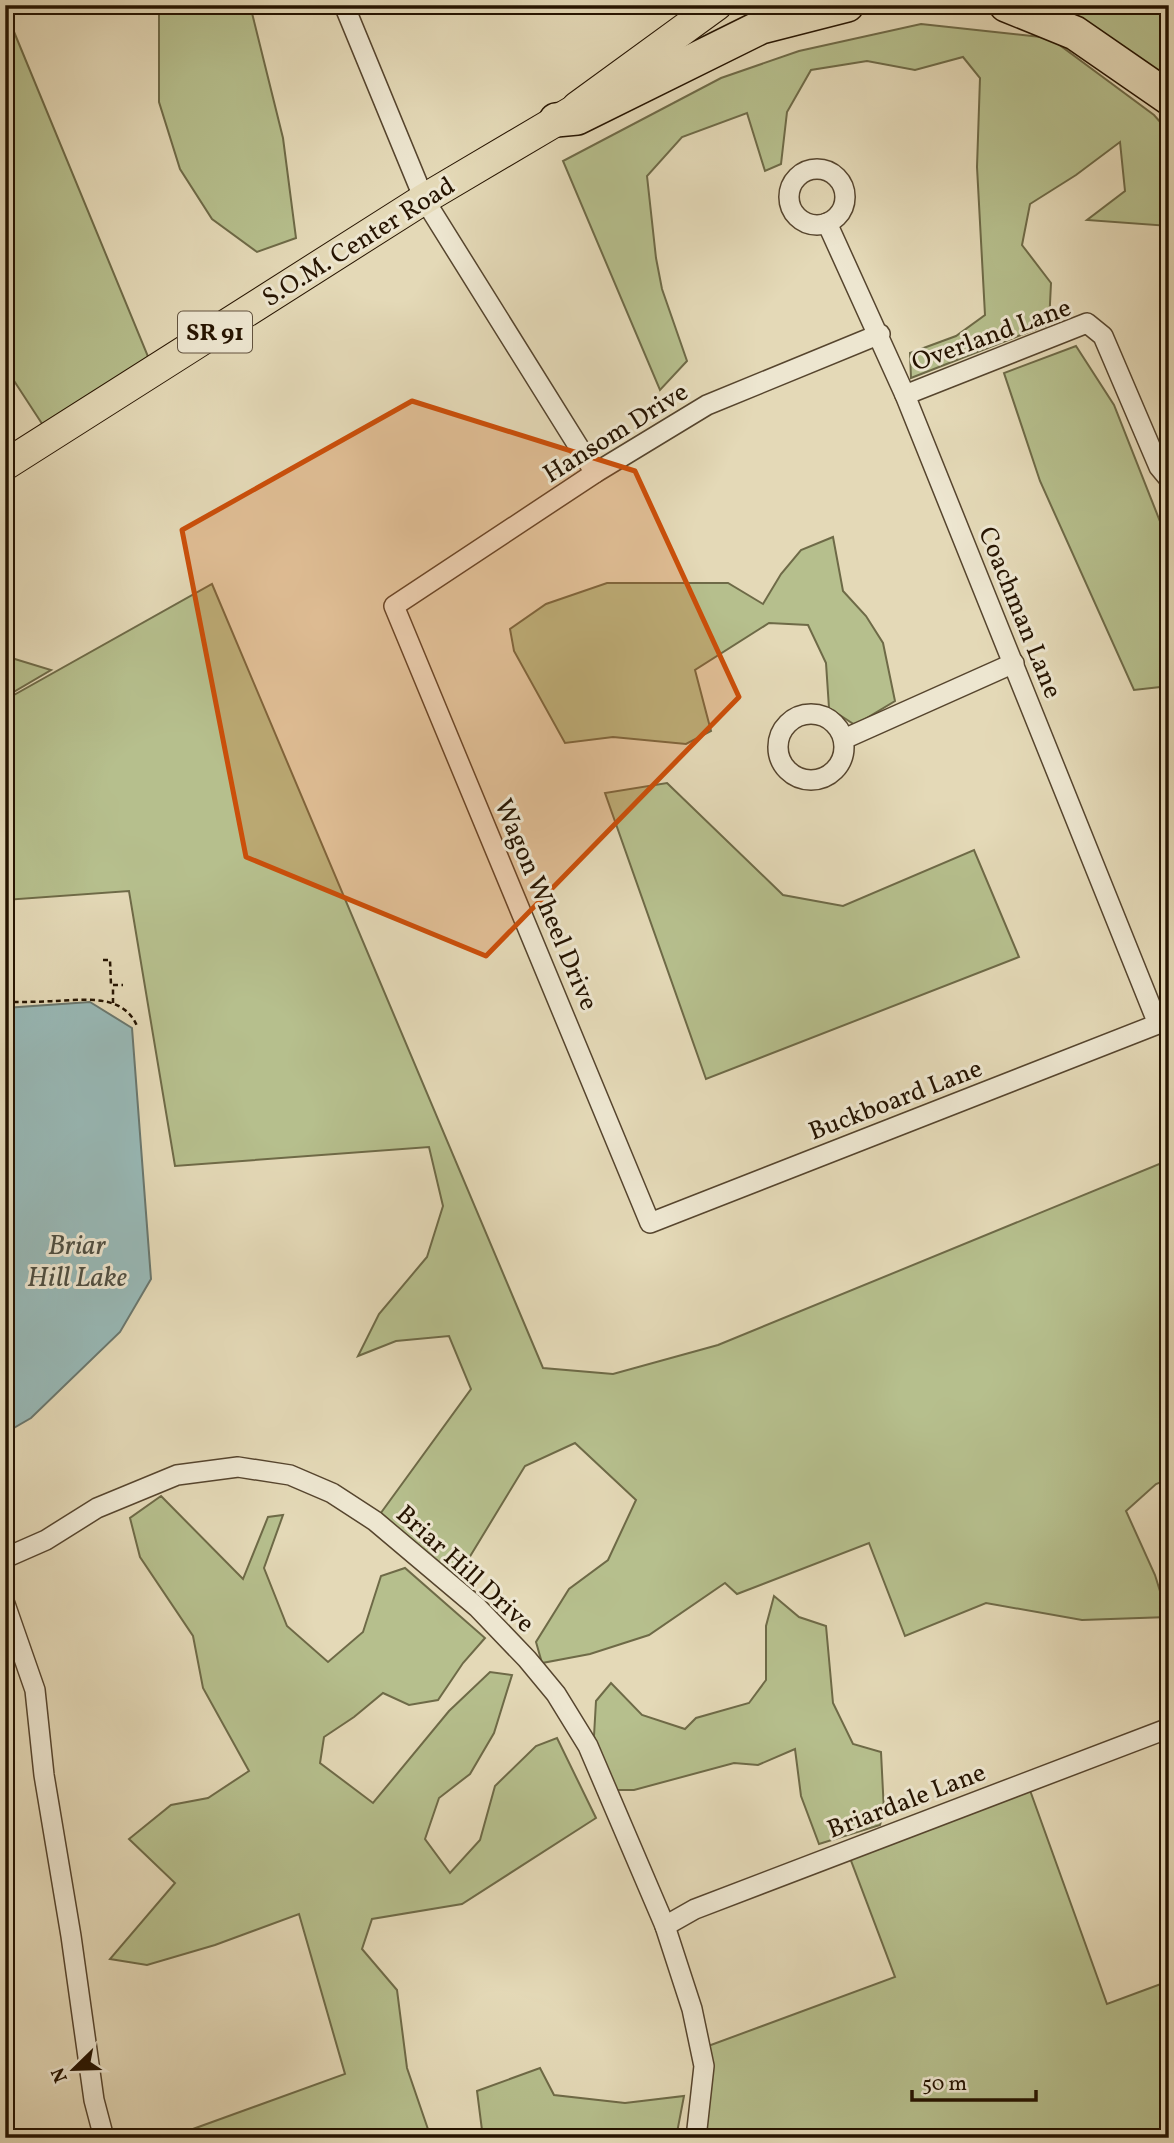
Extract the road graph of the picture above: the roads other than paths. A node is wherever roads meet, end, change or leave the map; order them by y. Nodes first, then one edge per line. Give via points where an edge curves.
1 (344, 5) edge
2 (717, 5) edge
3 (773, 5) edge
4 (847, 5) edge
5 (1006, 5) edge
6 (1169, 98) edge
7 (564, 116) junction
8 (424, 199) junction
9 (827, 223) dead end
10 (880, 334) junction
11 (905, 394) junction
12 (5, 465) edge
13 (595, 474) junction
14 (1169, 479) edge
15 (394, 606) joint
16 (1014, 663) junction
17 (844, 739) dead end
18 (1158, 1024) joint
19 (650, 1223) joint
20 (5, 1558) edge
21 (5, 1604) edge
22 (1169, 1728) edge
23 (664, 1926) junction
24 (104, 2138) edge
25 (696, 2138) edge

1 - 8 street
2 - 7 main road, S.O.M. Center Road / SR 91
3 - 7 main road, S.O.M. Center Road / SR 91
4 - 7 highway via 761,27 577,118
5 - 6 highway via 1075,33
7 - 8 main road, S.O.M. Center Road / SR 91
8 - 12 main road, S.O.M. Center Road / SR 91
8 - 13 street
9 - 10 street, Coachman Lane
10 - 11 street, Coachman Lane
10 - 13 street, Hansom Drive via 707,405
11 - 14 street, Overland Lane via 1087,323 1103,336 1158,467
11 - 16 street, Coachman Lane
13 - 15 street, Hansom Drive
15 - 19 street, Wagon Wheel Drive
16 - 17 street
16 - 18 street, Coachman Lane
18 - 19 street, Buckboard Lane
20 - 23 street, Briar Hill Drive via 46,1540 97,1508 177,1475 238,1467 290,1475 331,1493 375,1521 477,1607 556,1694 588,1746
21 - 24 street via 35,1690 94,2100
22 - 23 street, Briardale Lane via 695,1909
23 - 25 street, Briar Hill Drive via 692,2009 704,2066

